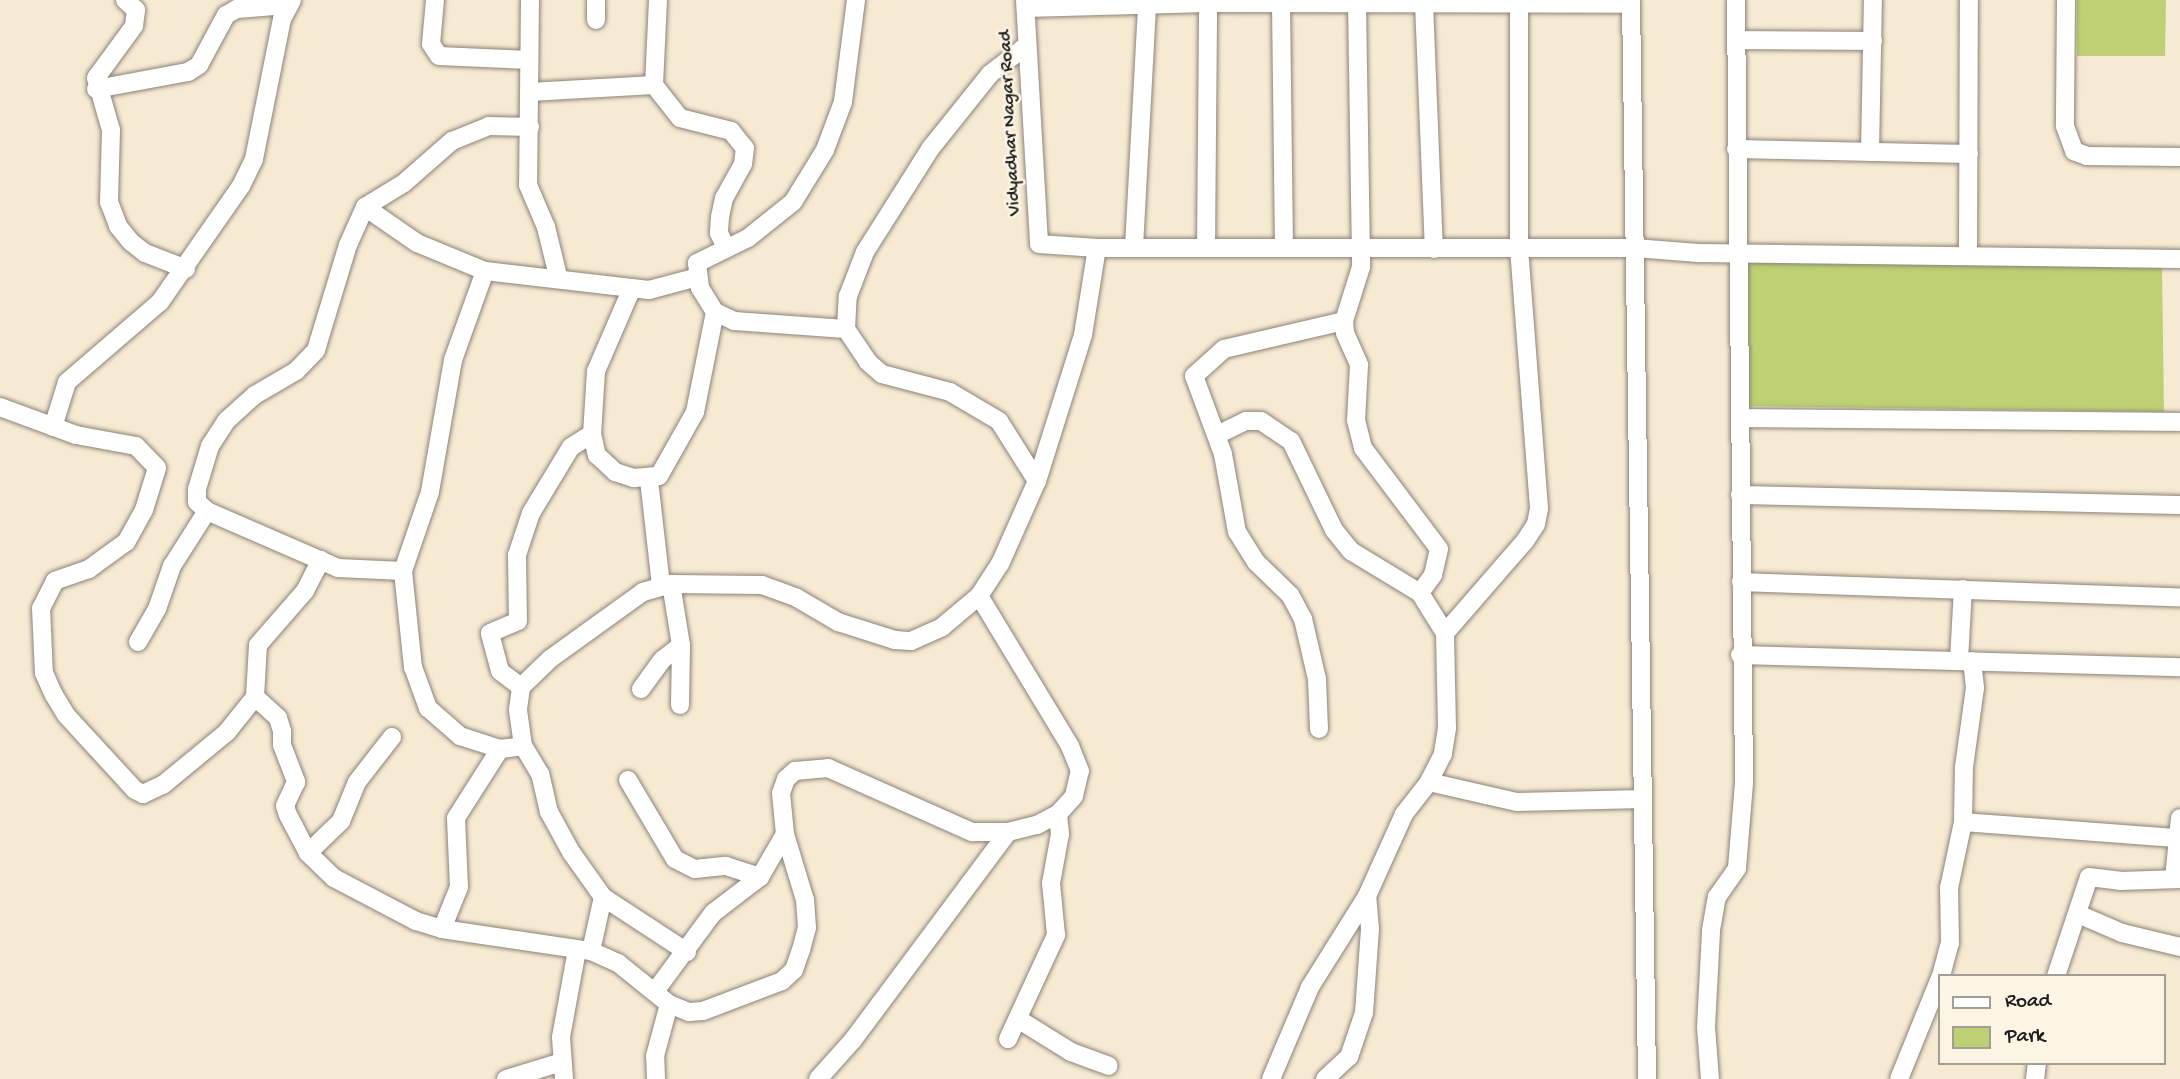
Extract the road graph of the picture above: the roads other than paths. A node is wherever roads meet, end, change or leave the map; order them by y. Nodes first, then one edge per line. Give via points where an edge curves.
1 (125, 0) edge
2 (435, 0) edge
3 (530, 0) edge
4 (596, 0) edge
5 (658, 0) edge
6 (856, 0) edge
7 (1736, 0) edge
8 (1873, 0) edge
9 (1969, 0) edge
10 (2066, 0) edge
11 (1631, 2) edge
12 (290, 3) edge
13 (1208, 3) junction
14 (1424, 3) junction
15 (1026, 4) edge
16 (1281, 4) junction
17 (1357, 4) junction
18 (1519, 4) junction
19 (1147, 7) junction
20 (596, 20) dead end
21 (1736, 40) junction
22 (1873, 41) junction
23 (1026, 46) junction
24 (529, 60) junction
25 (653, 85) junction
26 (96, 89) junction
27 (530, 92) junction
28 (530, 127) junction
29 (1737, 149) junction
30 (1870, 152) junction
31 (1969, 155) junction
32 (2180, 158) edge
33 (365, 207) junction
34 (1134, 247) junction
35 (1206, 247) junction
36 (1635, 247) junction
37 (726, 248) junction
38 (1097, 248) junction
39 (1284, 248) junction
40 (1360, 249) junction
41 (1434, 249) junction
42 (1519, 250) junction
43 (1737, 253) junction
44 (1968, 256) junction
45 (2180, 259) edge
46 (186, 268) junction
47 (485, 271) junction
48 (558, 276) junction
49 (698, 277) junction
50 (632, 288) junction
51 (715, 312) junction
52 (1345, 321) junction
53 (846, 330) junction
54 (0, 407) edge
55 (1743, 418) junction
56 (2180, 422) edge
57 (53, 428) junction
58 (592, 434) junction
59 (1217, 435) junction
60 (649, 480) junction
61 (1037, 481) junction
62 (1740, 495) junction
63 (2180, 506) edge
64 (206, 511) junction
65 (321, 560) junction
66 (403, 571) junction
67 (1741, 582) junction
68 (666, 584) junction
69 (1962, 589) junction
70 (1420, 593) junction
71 (979, 596) junction
72 (2180, 597) edge
73 (1445, 633) junction
74 (138, 642) dead end
75 (681, 645) junction
76 (1741, 654) junction
77 (1966, 661) junction
78 (2180, 667) edge
79 (521, 687) junction
80 (641, 688) dead end
81 (255, 696) junction
82 (680, 705) dead end
83 (1319, 729) dead end
84 (392, 737) dead end
85 (523, 746) junction
86 (499, 749) junction
87 (628, 780) dead end
88 (1429, 782) junction
89 (1643, 799) junction
90 (1058, 814) junction
91 (2180, 818) edge
92 (1963, 822) junction
93 (1007, 832) junction
94 (785, 834) junction
95 (2178, 838) junction
96 (308, 853) junction
97 (760, 877) junction
98 (2177, 879) edge
99 (1367, 896) junction
100 (603, 897) junction
101 (2078, 914) junction
102 (442, 929) junction
103 (2180, 947) edge
104 (584, 951) junction
105 (687, 952) junction
106 (1942, 974) edge
107 (2057, 974) edge
108 (1938, 984) edge
109 (656, 990) junction
110 (669, 1004) junction
111 (1018, 1018) junction
112 (1008, 1039) dead end
113 (1109, 1066) dead end
114 (563, 1071) edge
115 (506, 1079) edge
116 (656, 1079) edge
117 (818, 1079) edge
118 (1271, 1079) edge
119 (1325, 1079) edge
120 (1647, 1079) edge
121 (1710, 1079) edge
122 (1899, 1079) edge

1 - 26 street via 136,10 134,26 96,78
2 - 24 street via 431,44 439,56
3 - 24 street
4 - 20 street
5 - 25 street
6 - 37 street via 843,102 825,150 793,202 748,238
7 - 21 street
8 - 22 street
9 - 31 street
10 - 32 street via 2065,126 2074,151 2087,156
11 - 18 street
11 - 36 street
12 - 26 street via 237,9 226,15 199,65 188,72
12 - 46 street via 254,159
13 - 16 street
13 - 19 street
13 - 35 street
14 - 17 street
14 - 18 street
14 - 41 street
15 - 19 street
15 - 23 street, Vidyadhar Nagar Road
16 - 17 street
16 - 39 street
17 - 40 street
18 - 42 street
19 - 34 street
21 - 22 street
21 - 29 street
22 - 30 street
23 - 38 street, Vidyadhar Nagar Road via 1040,244
23 - 53 street via 990,74 930,149 865,252 848,296
24 - 27 street
25 - 27 street
25 - 37 street via 680,118 731,131 746,148 720,217 719,233
26 - 46 street via 111,130 110,202 118,226 145,253
27 - 28 street
28 - 33 street via 489,126 452,141 404,183
28 - 48 street via 528,185 546,227
29 - 30 street
29 - 43 street
30 - 31 street
31 - 44 street
33 - 47 street via 417,243
33 - 64 street via 348,245 316,350 296,371 255,395 226,421 210,446 197,489 197,502
34 - 35 street
34 - 38 street
35 - 39 street
36 - 42 street
36 - 43 street
36 - 89 street
37 - 49 street via 697,263
38 - 61 street via 1083,335
39 - 40 street
40 - 41 street
40 - 52 street via 1361,267
41 - 42 street
42 - 73 street via 1539,508 1536,524
43 - 44 street
43 - 55 street
44 - 45 street
46 - 57 street via 160,302 67,382
47 - 48 street via 534,278
47 - 66 street via 453,360 430,492
48 - 50 street
49 - 50 street via 649,290
49 - 51 street
50 - 58 street via 596,371
51 - 53 street via 755,325
51 - 60 street via 695,412 659,476
52 - 59 street via 1245,341 1211,356 1194,376
52 - 70 street via 1359,365 1356,420 1363,449 1438,549 1433,575
53 - 61 street via 868,362 882,373 950,392 999,421
54 - 57 street
55 - 56 street
55 - 62 street
57 - 81 street via 136,446 157,468 144,510 126,542 89,569 55,581 45,593 41,608 44,673 66,715 143,794 164,784 227,732
58 - 60 street via 597,454 615,472
58 - 79 street via 571,447 531,513 517,555 519,621 490,633 500,671
59 - 70 street via 1246,421 1261,421 1291,440 1334,530 1351,551
59 - 83 street via 1237,532 1256,562 1290,595 1303,619 1317,679
60 - 68 street
61 - 71 street via 1000,564
62 - 63 street
62 - 67 street
64 - 65 street
64 - 74 street via 172,566 157,609
65 - 66 street via 366,573
65 - 81 street via 305,591 258,645
66 - 86 street via 413,667 428,708 460,737
67 - 69 street
67 - 76 street
68 - 71 street via 762,585 874,636 911,641 942,627
68 - 75 street
68 - 79 street via 643,592 550,659
69 - 72 street
69 - 77 street
70 - 73 street
71 - 90 street via 1070,746 1080,771 1074,796
73 - 88 street via 1447,728 1443,754
75 - 80 street via 662,660
75 - 82 street
76 - 77 street
76 - 121 street via 1744,782 1737,868 1717,897 1711,930 1706,1027
77 - 78 street
77 - 92 street via 1975,688 1964,767
79 - 85 street via 518,709
81 - 96 street via 278,718 296,782 285,806
84 - 96 street via 357,782 341,821
85 - 86 street
85 - 100 street via 540,774 549,812
86 - 102 street via 456,818 459,887
87 - 97 street via 675,859 695,869 726,866
88 - 89 street via 1517,802
88 - 99 street via 1404,814
89 - 120 street
90 - 93 street
90 - 111 street via 1060,834 1051,883 1056,935
91 - 95 street
92 - 95 street
92 - 106 street via 1948,898 1950,943
93 - 94 street via 972,832 877,787 828,768 811,768 786,779 781,793
93 - 117 street via 853,1040
94 - 97 street
94 - 110 street via 801,877 807,928 793,970 782,981 728,1005 689,1012
95 - 98 street
96 - 102 street via 353,889
97 - 105 street via 713,913
98 - 101 street via 2089,877
99 - 118 street via 1310,987
99 - 119 street via 1370,929 1364,1013 1349,1057
100 - 104 street
100 - 105 street
101 - 103 street via 2122,933
101 - 107 street
102 - 104 street
104 - 109 street via 618,963
104 - 114 street via 561,1037
105 - 109 street
108 - 122 street
109 - 110 street
110 - 116 street via 655,1056
111 - 112 street
111 - 113 street via 1071,1052
114 - 115 street

